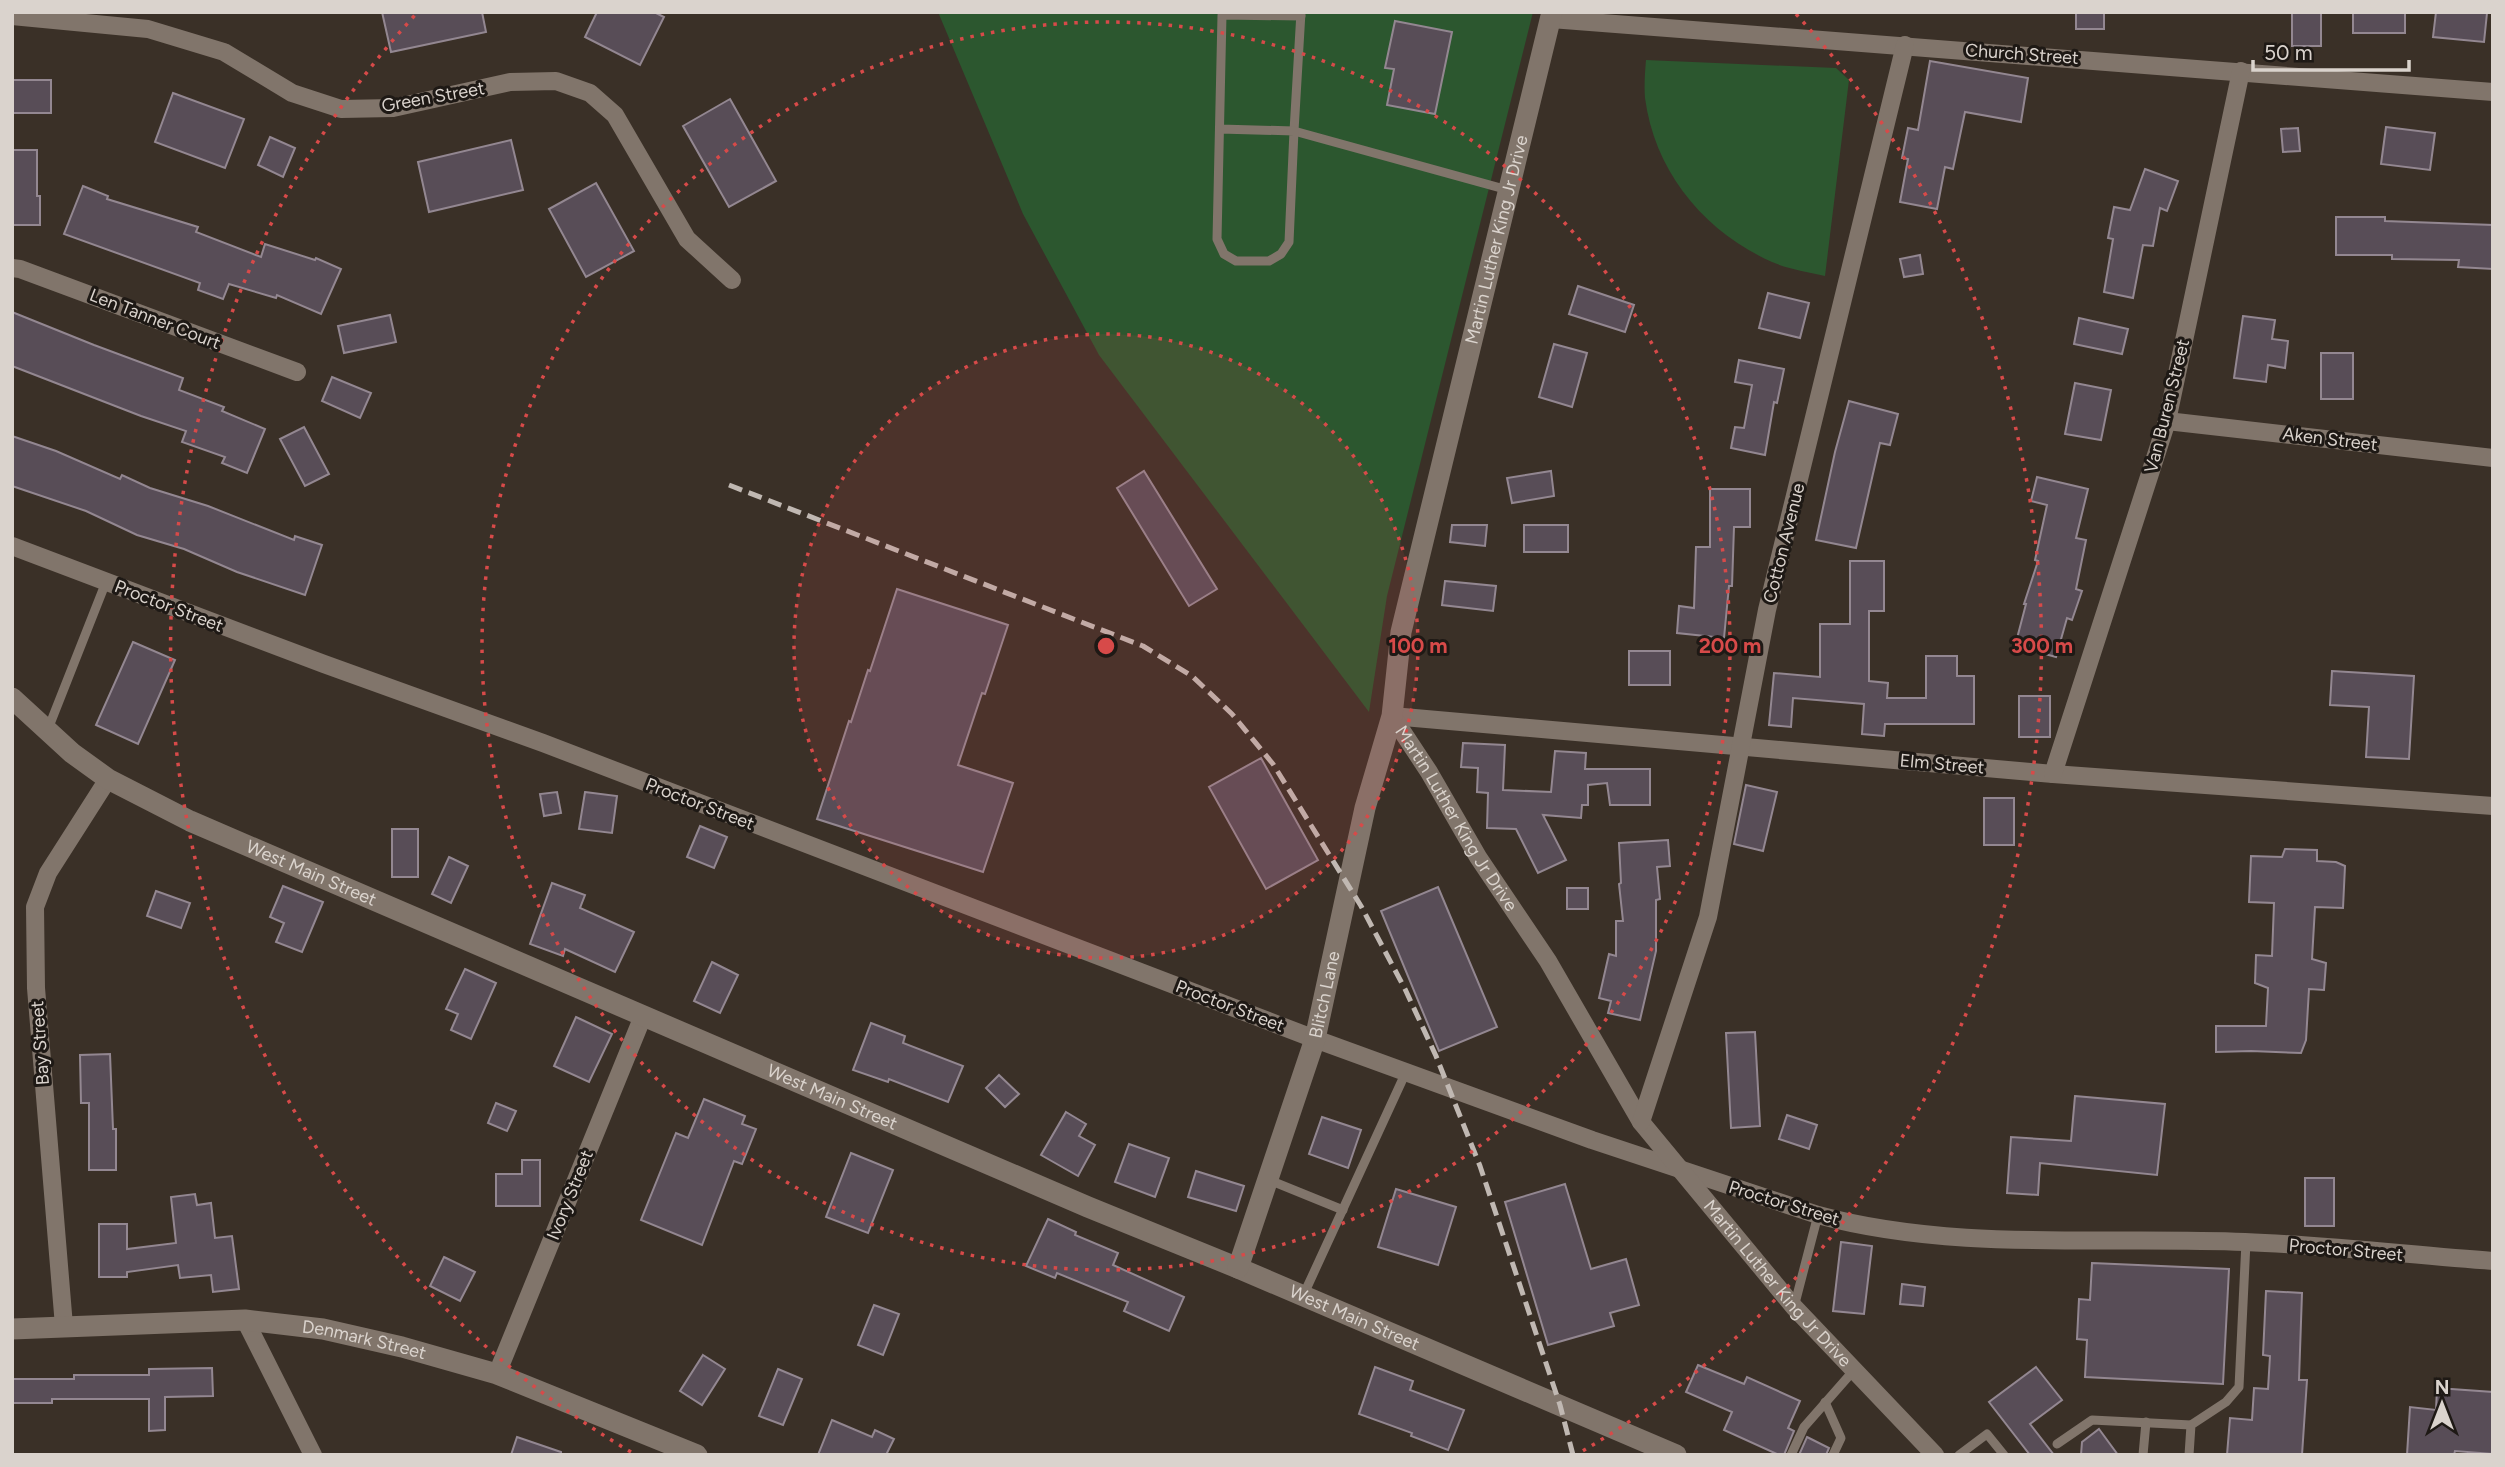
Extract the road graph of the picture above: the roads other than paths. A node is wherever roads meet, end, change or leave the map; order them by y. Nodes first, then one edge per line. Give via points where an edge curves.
1 (1301, 14) edge
2 (12, 16) edge
3 (1551, 16) edge
4 (1905, 45) junction
5 (2241, 71) junction
6 (2493, 92) edge
7 (1220, 129) junction
8 (1294, 131) junction
9 (1509, 190) junction
10 (12, 268) edge
11 (732, 280) dead end
12 (297, 372) dead end
13 (2167, 421) junction
14 (2493, 458) edge
15 (12, 546) edge
16 (106, 582) junction
17 (12, 698) edge
18 (1392, 716) junction
19 (47, 730) junction
20 (1741, 746) junction
21 (2053, 774) junction
22 (108, 779) junction
23 (2493, 806) edge
24 (643, 1016) junction
25 (1315, 1039) junction
26 (1406, 1072) junction
27 (1641, 1122) junction
28 (1680, 1171) junction
29 (1268, 1180) junction
30 (1343, 1210) junction
31 (1818, 1215) junction
32 (2245, 1242) junction
33 (2493, 1261) edge
34 (1238, 1268) junction
35 (1303, 1296) junction
36 (1794, 1307) junction
37 (245, 1320) junction
38 (64, 1325) junction
39 (12, 1329) edge
40 (1855, 1369) junction
41 (497, 1374) junction
42 (1825, 1402) junction
43 (2146, 1422) junction
44 (2191, 1425) junction
45 (2057, 1444) dead end
46 (313, 1455) edge
47 (697, 1455) edge
48 (1676, 1455) edge
49 (1791, 1455) edge
50 (1833, 1455) edge
51 (1935, 1455) edge
52 (1959, 1455) edge
53 (2004, 1455) edge
54 (2143, 1455) edge
55 (2189, 1455) edge

1 - 7 lane via 1222,15
1 - 8 lane
2 - 11 street, Green Street via 148,29 224,52 292,93 341,109 393,108 510,82 556,81 590,93 615,115 687,239
3 - 4 street, Church Street
3 - 9 street, Martin Luther King Jr Drive
4 - 5 street, Church Street
4 - 20 street, Cotton Avenue via 1767,610
5 - 6 street, Church Street
5 - 13 street, Van Buren Street
7 - 8 lane
7 - 8 lane via 1217,239 1224,254 1236,261 1269,261 1289,242
8 - 9 lane
9 - 18 street, Martin Luther King Jr Drive via 1401,632
10 - 12 street, Len Tanner Court
13 - 14 street, Aken Street
13 - 21 street, Van Buren Street
15 - 16 street, Proctor Street
16 - 19 lane
16 - 25 street, Proctor Street via 543,743
17 - 19 street, West Main Street
18 - 20 street, Elm Street
18 - 25 street, Blitch Lane via 1365,808
18 - 27 street, Martin Luther King Jr Drive via 1548,961
19 - 22 street, West Main Street
20 - 21 street, Elm Street
20 - 27 street, Cotton Avenue via 1708,917
21 - 23 street, Elm Street
22 - 24 street, West Main Street via 190,821
22 - 38 street, Bay Street via 48,873 35,907 36,988
24 - 34 street, West Main Street
24 - 41 street, Ivory Street
25 - 26 street, Proctor Street
25 - 29 street, Blitch Lane
26 - 28 street, Proctor Street
26 - 30 lane
27 - 28 street, Martin Luther King Jr Drive
28 - 31 street, Proctor Street
28 - 36 street, Martin Luther King Jr Drive
29 - 30 lane
29 - 34 street, Blitch Lane
30 - 35 lane
31 - 32 street, Proctor Street via 1936,1237
31 - 36 lane
32 - 33 street, Proctor Street
32 - 44 lane via 2239,1387 2226,1402
34 - 35 street, West Main Street
35 - 48 street, West Main Street
36 - 40 street, Martin Luther King Jr Drive
37 - 38 street, Denmark Street
37 - 41 street, Denmark Street via 323,1329
37 - 46 street
38 - 39 street, Denmark Street
40 - 42 lane
40 - 51 street, Martin Luther King Jr Drive
41 - 47 street, Denmark Street
42 - 49 lane via 1804,1427
42 - 50 lane via 1841,1438
43 - 44 lane
43 - 45 lane via 2092,1420
43 - 54 lane
44 - 55 lane
52 - 53 lane via 1987,1434

